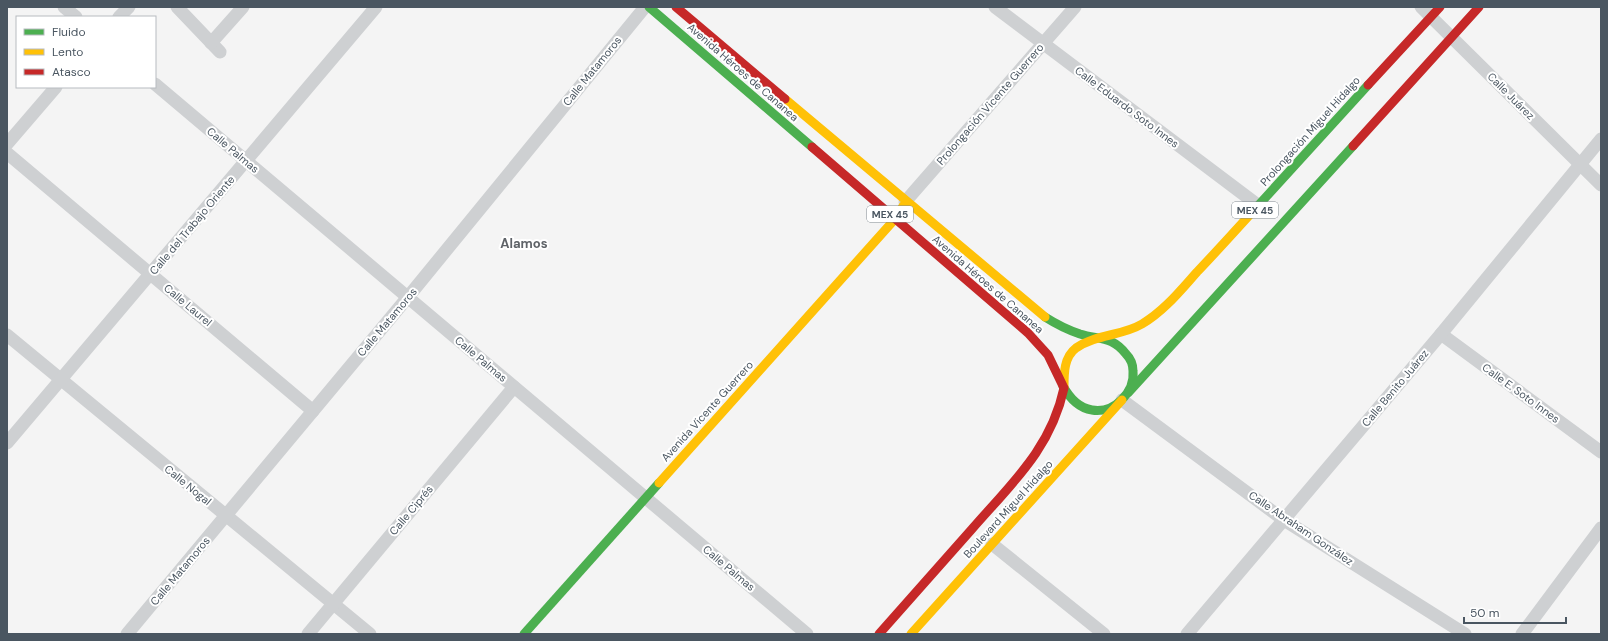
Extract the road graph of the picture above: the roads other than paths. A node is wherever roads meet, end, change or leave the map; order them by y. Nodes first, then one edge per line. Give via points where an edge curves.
1 (64, 7) edge
2 (129, 7) edge
3 (176, 7) edge
4 (243, 7) edge
5 (376, 7) edge
6 (644, 7) edge
7 (649, 7) edge
8 (676, 7) edge
9 (995, 7) edge
10 (1075, 7) edge
11 (1421, 7) edge
12 (1480, 7) edge
13 (1435, 12) edge
14 (75, 16) edge
15 (120, 16) edge
16 (1452, 38) junction
17 (1043, 44) junction
18 (156, 85) edge
19 (55, 88) edge
20 (1601, 140) edge
21 (7, 144) edge
22 (7, 153) edge
23 (246, 160) junction
24 (1581, 165) junction
25 (1601, 185) edge
26 (906, 202) junction
27 (1258, 206) junction
28 (895, 219) junction
29 (151, 274) junction
30 (408, 297) junction
31 (1441, 334) junction
32 (7, 335) edge
33 (1097, 338) junction
34 (61, 380) junction
35 (514, 387) junction
36 (1064, 388) junction
37 (1122, 400) junction
38 (313, 411) junction
39 (7, 443) edge
40 (1601, 452) edge
41 (646, 498) junction
42 (226, 516) junction
43 (1284, 520) junction
44 (1601, 528) edge
45 (992, 544) junction
46 (333, 604) junction
47 (127, 634) edge
48 (308, 634) edge
49 (370, 634) edge
50 (524, 634) edge
51 (807, 634) edge
52 (879, 634) edge
53 (911, 634) edge
54 (1104, 634) edge
55 (1187, 634) edge
56 (1465, 634) edge
57 (1522, 634) edge

1 - 14 street
2 - 15 street
3 - 4 street via 215,47
5 - 23 street, Calle del Trabajo Oriente
6 - 30 street, Calle Matamoros
7 - 28 main road, Avenida Héroes de Cananea / MEX 45
8 - 26 main road, Avenida Héroes de Cananea / MEX 45
9 - 17 street, Calle Eduardo Soto Innes
10 - 17 street, Prolongación Vicente Guerrero
11 - 13 street, Calle Juárez
12 - 16 main road, MEX 45
13 - 16 street, Calle Juárez
13 - 27 main road, Prolongación Miguel Hidalgo / MEX 45
16 - 24 street, Calle Juárez
16 - 37 main road, MEX 45
17 - 26 street, Prolongación Vicente Guerrero
17 - 27 street, Calle Eduardo Soto Innes
18 - 23 street, Calle Palmas
19 - 21 street
20 - 24 street, Calle Benito Juárez
22 - 29 street, Calle Laurel
23 - 29 street, Calle del Trabajo Oriente
23 - 30 street, Calle Palmas
24 - 25 street, Calle Juárez
24 - 31 street, Calle Benito Juárez
26 - 28 main road, Avenida Vicente Guerrero
26 - 33 main road, Avenida Héroes de Cananea / MEX 45 via 1039,313 1066,329
27 - 33 main road, Prolongación Miguel Hidalgo / MEX 45 via 1164,309 1133,329
28 - 36 main road, Avenida Héroes de Cananea / MEX 45 via 1028,333 1050,358
28 - 41 main road, Avenida Vicente Guerrero
29 - 34 street, Calle del Trabajo Oriente
29 - 38 street, Calle Laurel
30 - 35 street, Calle Palmas
30 - 38 street, Calle Matamoros
31 - 40 street, Calle E. Soto Innes
31 - 43 street, Calle Benito Juárez
32 - 34 street, Calle Nogal
33 - 36 main road, Prolongación Miguel Hidalgo / MEX 45 via 1086,341 1070,356 1065,366
33 - 37 main road, Avenida Héroes de Cananea / MEX 45 via 1109,340 1120,346 1128,355 1133,378 1130,390
34 - 39 street, Calle del Trabajo Oriente
34 - 42 street, Calle Nogal
35 - 41 street, Calle Palmas
35 - 46 street, Calle Ciprés
36 - 37 main road, Avenida Héroes de Cananea / MEX 45 via 1070,398 1090,409 1102,410
36 - 52 main road, Boulevard Miguel Hidalgo via 1056,419 1034,463
37 - 43 street, Calle Abraham González
37 - 45 main road, Boulevard Miguel Hidalgo via 1050,476
38 - 42 street, Calle Matamoros
41 - 50 main road, Avenida Vicente Guerrero
41 - 51 street, Calle Palmas
42 - 46 street, Calle Nogal
42 - 47 street, Calle Matamoros
43 - 55 street, Calle Benito Juárez
43 - 56 street, Calle Abraham González
44 - 57 street
45 - 53 main road, Boulevard Miguel Hidalgo
45 - 54 street
46 - 48 street, Calle Ciprés
46 - 49 street, Calle Nogal

